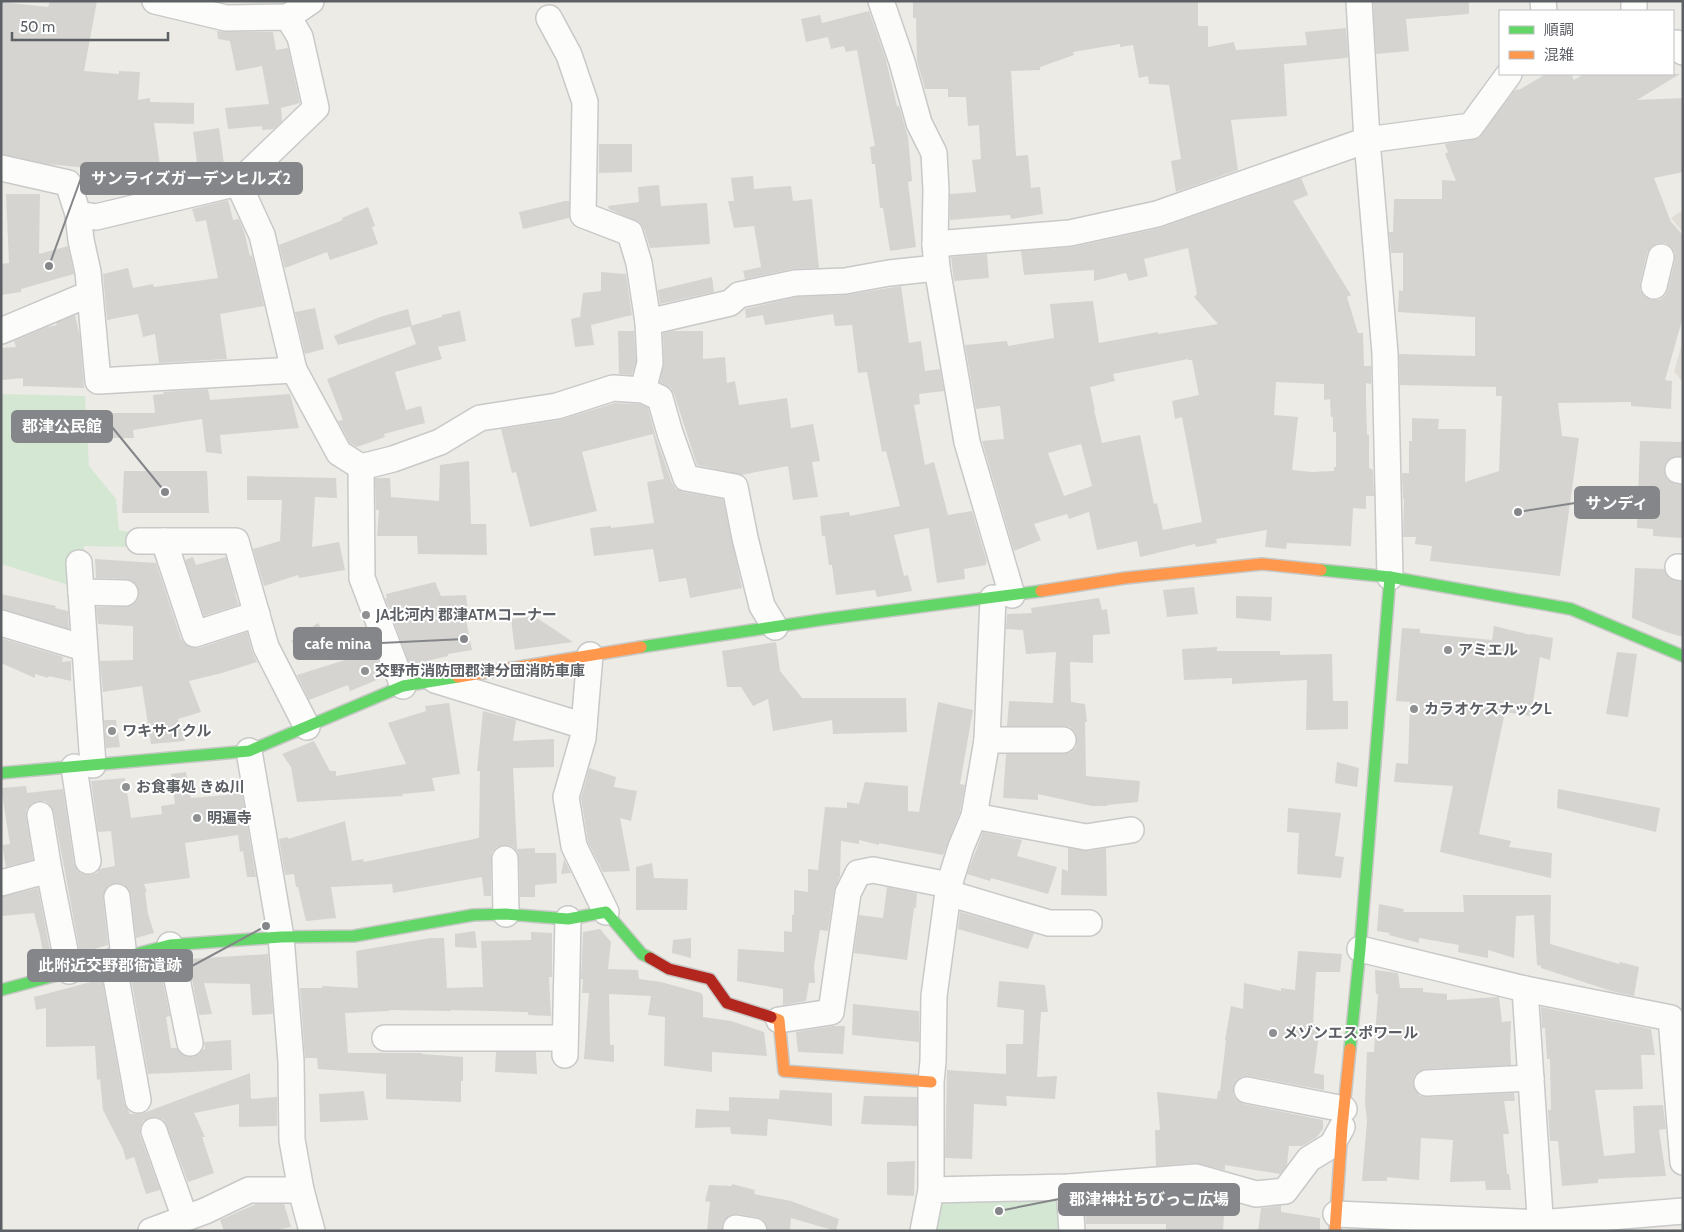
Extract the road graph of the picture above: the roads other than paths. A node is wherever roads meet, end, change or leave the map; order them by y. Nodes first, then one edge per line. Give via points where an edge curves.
1 (155, 1) edge
2 (311, 1) edge
3 (881, 1) edge
4 (1359, 1) edge
5 (288, 17) junction
6 (549, 18) dead end
7 (1674, 43) edge
8 (1683, 52) edge
9 (1508, 75) edge
10 (1368, 140) junction
11 (1, 168) edge
12 (238, 183) junction
13 (78, 214) junction
14 (936, 256) junction
15 (1661, 257) dead end
16 (1654, 286) dead end
17 (89, 294) junction
18 (648, 322) junction
19 (1, 331) edge
20 (294, 370) junction
21 (643, 390) junction
22 (361, 467) junction
23 (139, 541) dead end
24 (164, 541) junction
25 (79, 563) dead end
26 (1390, 577) junction
27 (81, 592) junction
28 (125, 593) dead end
29 (1003, 596) junction
30 (257, 614) junction
31 (1, 623) edge
32 (775, 627) junction
33 (84, 648) junction
34 (590, 655) junction
35 (1683, 656) edge
36 (436, 680) junction
37 (403, 686) junction
38 (584, 726) junction
39 (307, 727) junction
40 (987, 740) junction
41 (1063, 740) dead end
42 (249, 751) junction
43 (84, 766) junction
44 (1, 774) edge
45 (40, 815) dead end
46 (974, 816) junction
47 (1131, 830) dead end
48 (505, 859) dead end
49 (88, 861) dead end
50 (49, 870) junction
51 (1, 883) edge
52 (949, 889) junction
53 (117, 897) dead end
54 (606, 912) junction
55 (506, 914) junction
56 (568, 919) junction
57 (1089, 922) dead end
58 (281, 936) junction
59 (170, 945) junction
60 (1360, 950) junction
61 (119, 959) junction
62 (69, 971) junction
63 (1525, 989) junction
64 (1, 990) edge
65 (1677, 1018) edge
66 (780, 1020) junction
67 (384, 1038) dead end
68 (190, 1043) dead end
69 (1531, 1078) junction
70 (931, 1082) junction
71 (1427, 1083) dead end
72 (1247, 1090) dead end
73 (138, 1100) dead end
74 (1680, 1106) edge
75 (1343, 1118) junction
76 (154, 1131) dead end
77 (1683, 1162) edge
78 (1069, 1187) junction
79 (301, 1190) junction
80 (931, 1190) junction
81 (1683, 1210) edge
82 (201, 1220) edge
83 (1335, 1222) edge
84 (1541, 1227) edge
85 (151, 1231) edge
86 (312, 1231) edge
87 (923, 1231) edge
88 (1072, 1231) edge

1 - 5 street via 226,18
2 - 5 street
3 - 14 street via 919,123 934,153
4 - 10 street
5 - 12 street via 300,37 316,108
6 - 18 street via 569,55 585,102 584,215 630,233 639,263
7 - 8 street
9 - 10 street via 1472,126
10 - 14 street via 1157,214
10 - 26 street via 1385,353
11 - 13 street via 68,183
12 - 13 street via 96,217
12 - 20 street via 262,235
13 - 17 street
14 - 18 street via 889,273 845,281 795,283 739,295 730,303
14 - 29 street via 967,442
15 - 16 street
17 - 19 street
17 - 20 street via 98,381
18 - 21 street via 650,363
20 - 22 street via 339,452
21 - 22 street via 613,388 558,406 480,418 440,442
21 - 32 street via 660,398 686,478 735,487 762,606
22 - 37 street via 362,578
23 - 24 street
24 - 30 street via 236,542
24 - 30 street via 195,634
25 - 27 street
26 - 29 street via 1262,564 1124,578
26 - 35 street via 1571,609
26 - 60 street
27 - 28 street
27 - 33 street
29 - 32 street
29 - 40 street
30 - 39 street via 266,646
31 - 33 street
32 - 34 street
33 - 43 street
34 - 36 street
34 - 38 street
36 - 37 street
36 - 38 street
37 - 39 street
38 - 54 street via 566,797 574,846
39 - 42 street
40 - 41 street
40 - 46 street
42 - 43 street
42 - 58 street
43 - 44 street
43 - 49 street
45 - 50 street
46 - 47 street via 1065,824 1086,837
46 - 52 street
48 - 55 street
50 - 51 street
50 - 62 street
52 - 57 street via 1049,933
52 - 66 street via 873,870 858,873 848,893 831,1012
52 - 70 street via 934,996
53 - 61 street
54 - 56 street
54 - 66 street via 642,954 670,969 710,979 727,1003
55 - 56 street
55 - 58 street via 473,915 354,936
56 - 67 street via 565,1047 443,1045
58 - 59 street
58 - 79 street via 295,1030 291,1061 292,1140
59 - 61 street
59 - 68 street
60 - 63 street
60 - 75 street
61 - 62 street
61 - 73 street
62 - 64 street
63 - 65 street
63 - 69 street
65 - 74 street
66 - 70 street via 784,1071
69 - 71 street
69 - 84 street
70 - 80 street
72 - 75 street
74 - 77 street
75 - 78 street via 1332,1145 1309,1159 1286,1191 1256,1194 1196,1177
75 - 83 street
76 - 82 street
78 - 80 street
78 - 88 street
79 - 82 street via 249,1190
79 - 86 street
80 - 87 street
81 - 84 street
82 - 85 street
83 - 84 street

